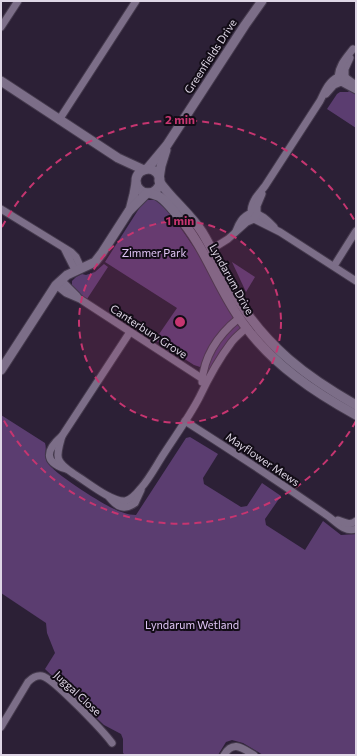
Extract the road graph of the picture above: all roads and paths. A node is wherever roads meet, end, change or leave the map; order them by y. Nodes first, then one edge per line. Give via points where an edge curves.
1 (18, 1) edge
2 (136, 1) edge
3 (262, 1) edge
4 (1, 27) edge
5 (355, 47) edge
6 (342, 79) junction
7 (1, 81) edge
8 (356, 85) edge
9 (356, 90) edge
10 (59, 120) junction
11 (167, 145) junction
12 (118, 158) junction
13 (146, 169) junction
14 (159, 180) junction
15 (136, 182) junction
16 (148, 193) junction
17 (1, 209) edge
18 (129, 211) junction
19 (254, 215) junction
20 (356, 231) edge
21 (212, 249) junction
22 (334, 266) junction
23 (78, 269) junction
24 (356, 280) edge
25 (59, 282) junction
26 (242, 315) junction
27 (250, 325) junction
28 (130, 332) junction
29 (1, 370) edge
30 (204, 380) junction
31 (356, 405) edge
32 (356, 415) edge
33 (185, 421) junction
34 (328, 516) junction
35 (356, 521) edge
36 (356, 529) edge
37 (1, 727) edge
38 (112, 743) dead end
39 (224, 755) edge
40 (254, 755) edge

1 - 4 street
2 - 10 street
3 - 11 street, Greenfields Drive
5 - 6 street
6 - 8 street
6 - 9 street
6 - 19 street via 320,101 265,186
7 - 10 street
10 - 12 street
11 - 13 street, Greenfields Drive
11 - 14 street, Greenfields Drive
12 - 13 street
12 - 15 street
13 - 14 street via 156,173
13 - 15 street via 138,174
14 - 16 street via 155,190
14 - 21 street, Lyndarum Drive via 188,214
15 - 16 street via 140,190
15 - 18 street
16 - 18 street
16 - 26 street, Lyndarum Drive via 167,203 194,235 228,301
17 - 23 street via 71,252 76,257
18 - 23 street via 98,258
19 - 21 street via 228,239
19 - 22 street
20 - 22 street
21 - 26 street, Lyndarum Drive
22 - 24 street
23 - 25 street
25 - 28 street, Canterbury Grove
25 - 29 street
26 - 27 street, Lyndarum Drive
26 - 30 street via 214,344 208,356
27 - 30 street via 230,344
27 - 31 street, Lyndarum Drive via 316,382
27 - 32 street, Lyndarum Drive via 273,357 292,374
28 - 30 street, Canterbury Grove
28 - 33 street via 62,436 51,447 50,456 54,464 69,470 107,495 119,507 125,508 135,503 141,488
30 - 33 street via 199,398
33 - 34 street, Mayflower Mews
34 - 35 street, Mayflower Mews via 346,523
34 - 36 street, Mayflower Mews via 344,529
37 - 38 street, Juggal Close via 28,682 35,676 42,676 52,682
39 - 40 street via 229,748 239,746

